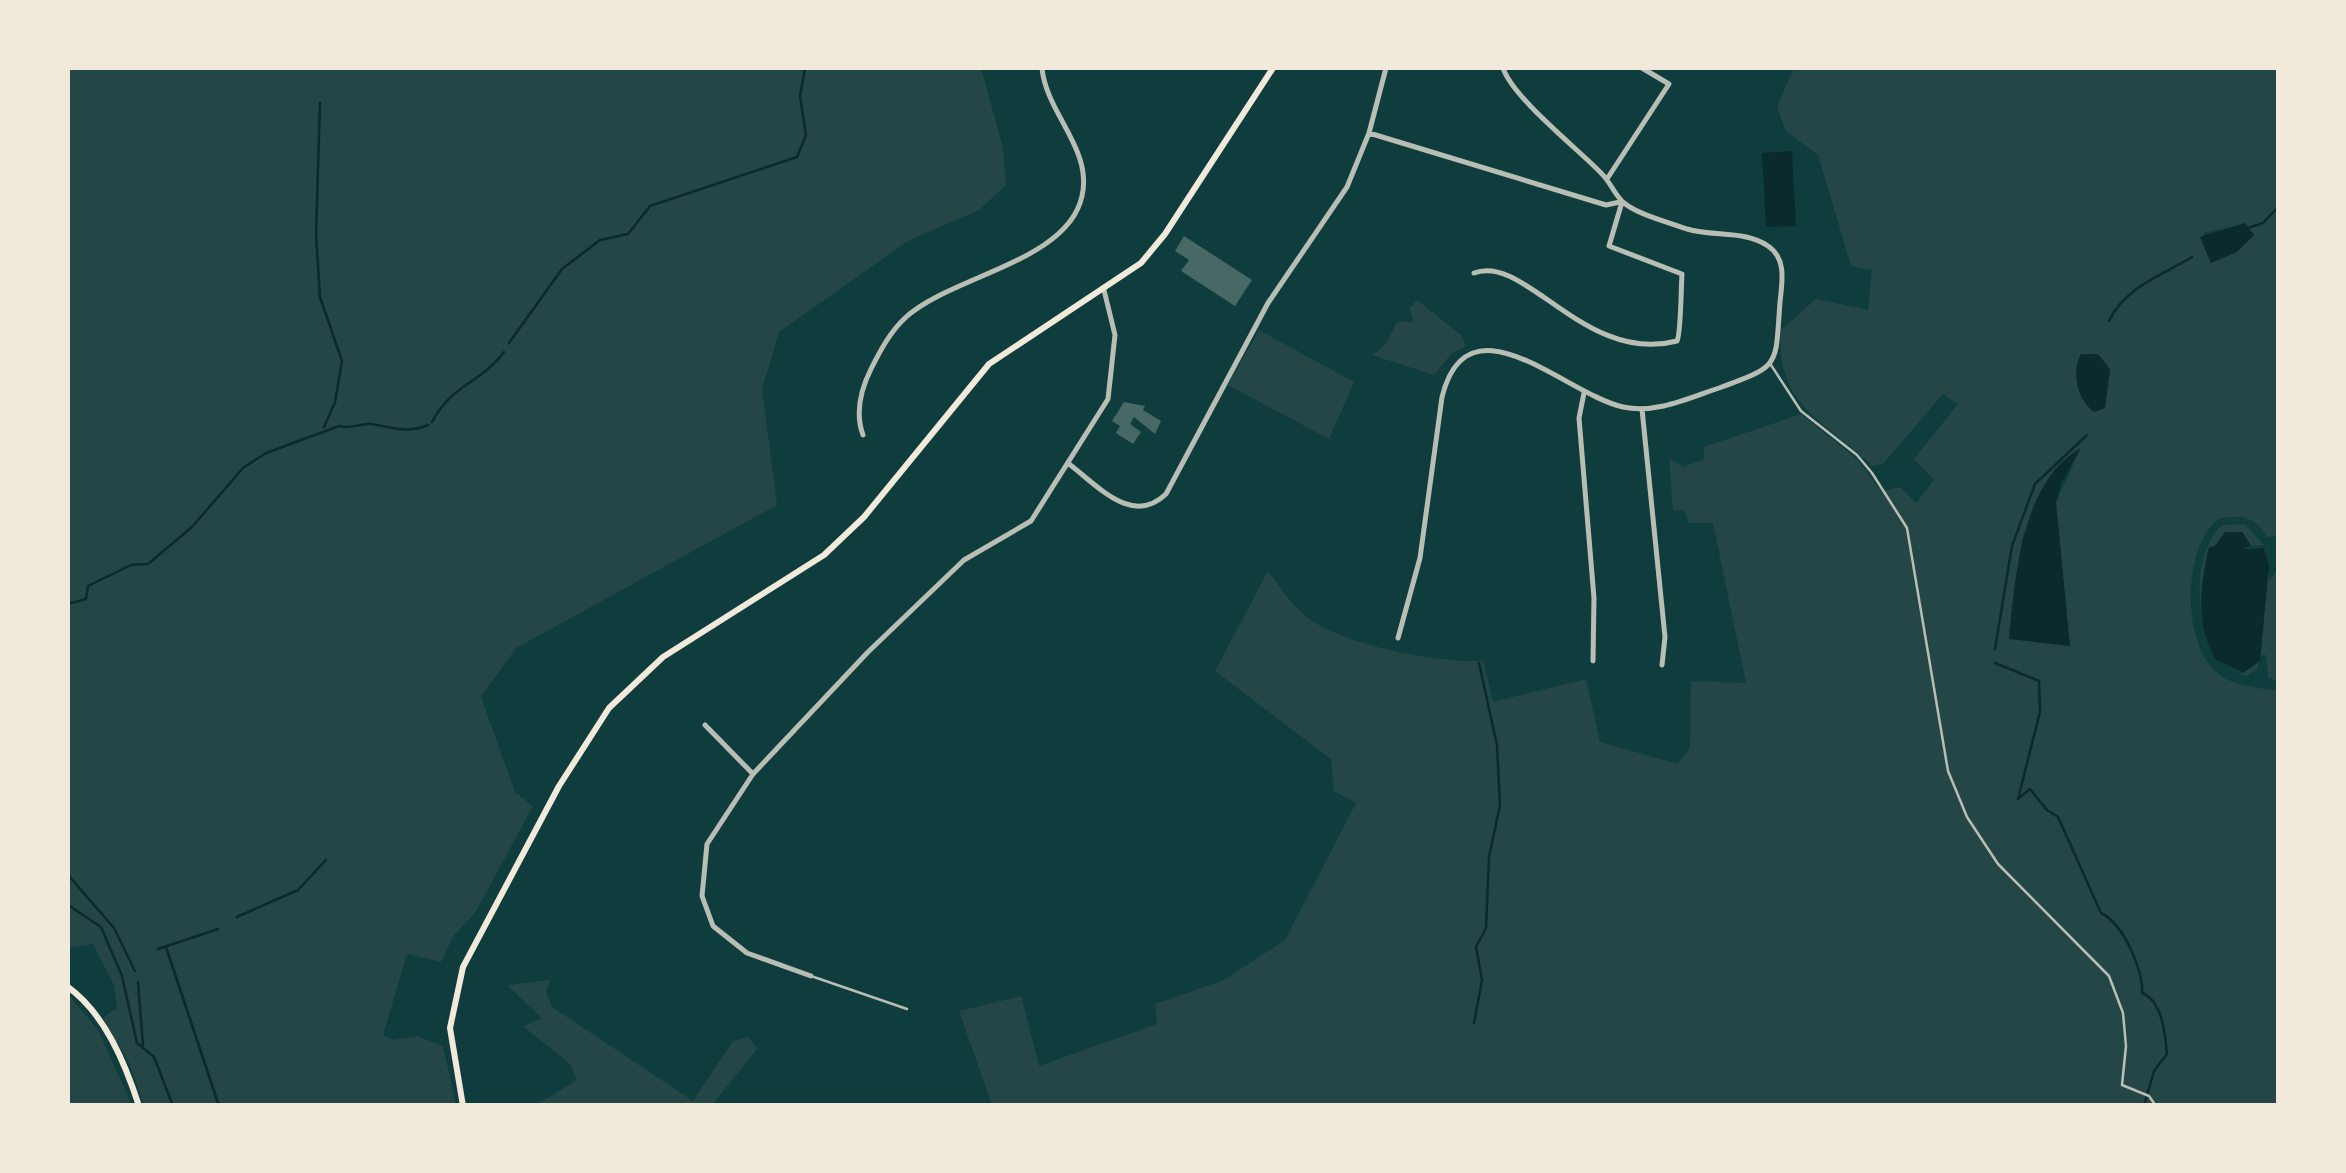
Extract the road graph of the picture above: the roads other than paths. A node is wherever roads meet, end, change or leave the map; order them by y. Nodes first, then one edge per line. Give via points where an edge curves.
1 (1042, 68) edge
2 (1272, 68) edge
3 (1386, 68) edge
4 (1503, 68) edge
5 (1642, 68) edge
6 (1369, 132) junction
7 (1607, 178) junction
8 (1622, 202) junction
9 (1474, 272) dead end
10 (1104, 290) junction
11 (1772, 365) junction
12 (1584, 393) junction
13 (1642, 410) junction
14 (863, 435) dead end
15 (1069, 464) junction
16 (1398, 638) dead end
17 (1593, 661) dead end
18 (1662, 665) dead end
19 (704, 724) dead end
20 (753, 774) junction
21 (812, 976) joint
22 (68, 987) edge
23 (907, 1008) dead end
24 (139, 1106) edge
25 (463, 1106) edge
26 (2156, 1106) edge

1 - 14 street via 1050,105 1081,161 1083,194 1075,215 1052,239 904,319 864,381
2 - 10 main road via 1154,250
3 - 6 street
4 - 7 street
5 - 7 street via 1669,84
6 - 8 street via 1606,205
6 - 15 street via 1334,210 1268,302 1166,494 1148,507 1128,506
7 - 8 street
8 - 9 street via 1609,246 1682,274 1677,341 1618,340 1571,319 1503,270
8 - 11 street via 1690,230 1752,238 1774,250 1782,270
10 - 15 street via 1116,334 1113,378
10 - 25 main road via 989,364 824,555 663,657 609,708 559,786 463,966 450,1028
11 - 13 street
11 - 26 lane via 1802,411 1872,473 1907,528 1956,794 2010,879 2109,976 2123,1013 2122,1084
12 - 13 street
12 - 16 street via 1498,350 1470,352 1454,367 1442,397 1416,576
12 - 17 street via 1579,418
13 - 18 street via 1665,636
15 - 20 street via 1023,529 964,560
19 - 20 street
20 - 21 street via 707,844 701,881 706,912 734,946
21 - 23 lane
22 - 24 main road via 108,1036

